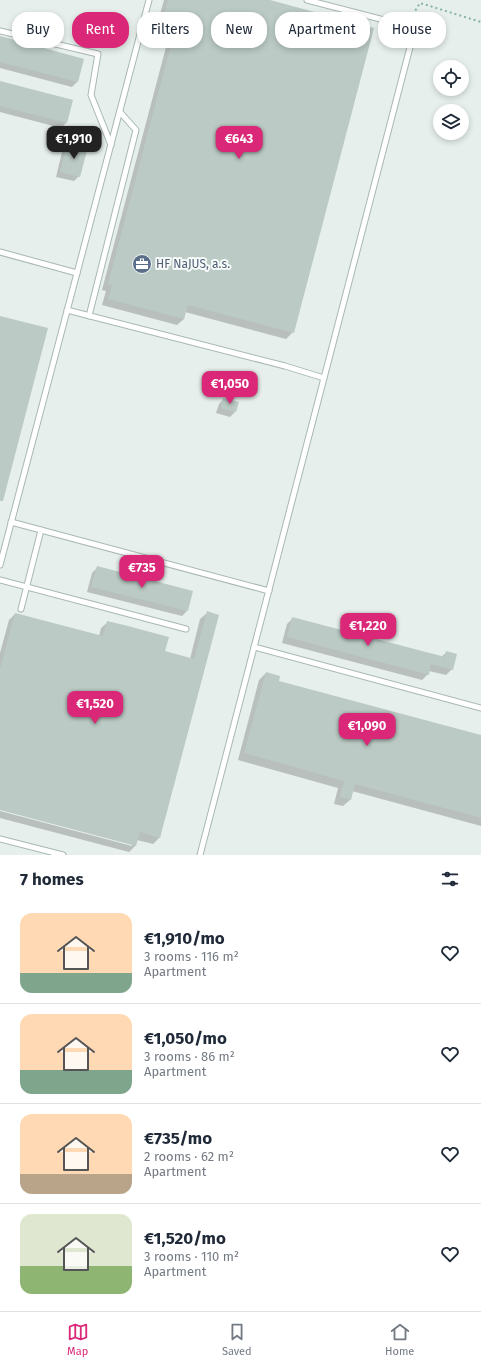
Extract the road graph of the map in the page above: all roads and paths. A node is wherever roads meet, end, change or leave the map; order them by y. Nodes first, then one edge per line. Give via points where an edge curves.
1 (149, 0) edge
2 (307, 0) edge
3 (414, 12) edge
4 (378, 19) edge
5 (481, 22) edge
6 (0, 31) edge
7 (410, 48) edge
8 (120, 112) junction
9 (111, 145) junction
10 (0, 252) edge
11 (77, 273) junction
12 (67, 310) junction
13 (89, 316) junction
14 (324, 378) junction
15 (11, 522) junction
16 (41, 530) junction
17 (0, 565) edge
18 (0, 580) edge
19 (27, 587) junction
20 (269, 590) junction
21 (21, 609) dead end
22 (186, 629) dead end
23 (254, 647) junction
24 (481, 708) edge
25 (0, 839) edge
26 (63, 855) edge
27 (200, 855) edge

1 - 8 lane
2 - 4 lane
3 - 5 path via 420,3
6 - 9 lane via 98,54 91,96
7 - 14 lane
8 - 9 lane
8 - 13 lane via 136,130
9 - 11 lane
10 - 11 lane
11 - 12 lane
12 - 13 lane
12 - 15 lane
13 - 14 lane
14 - 20 lane
15 - 16 lane
15 - 17 lane
16 - 19 lane
16 - 20 lane
18 - 19 lane
19 - 21 lane
19 - 22 lane
20 - 23 lane
23 - 24 lane
23 - 27 lane
25 - 26 lane

